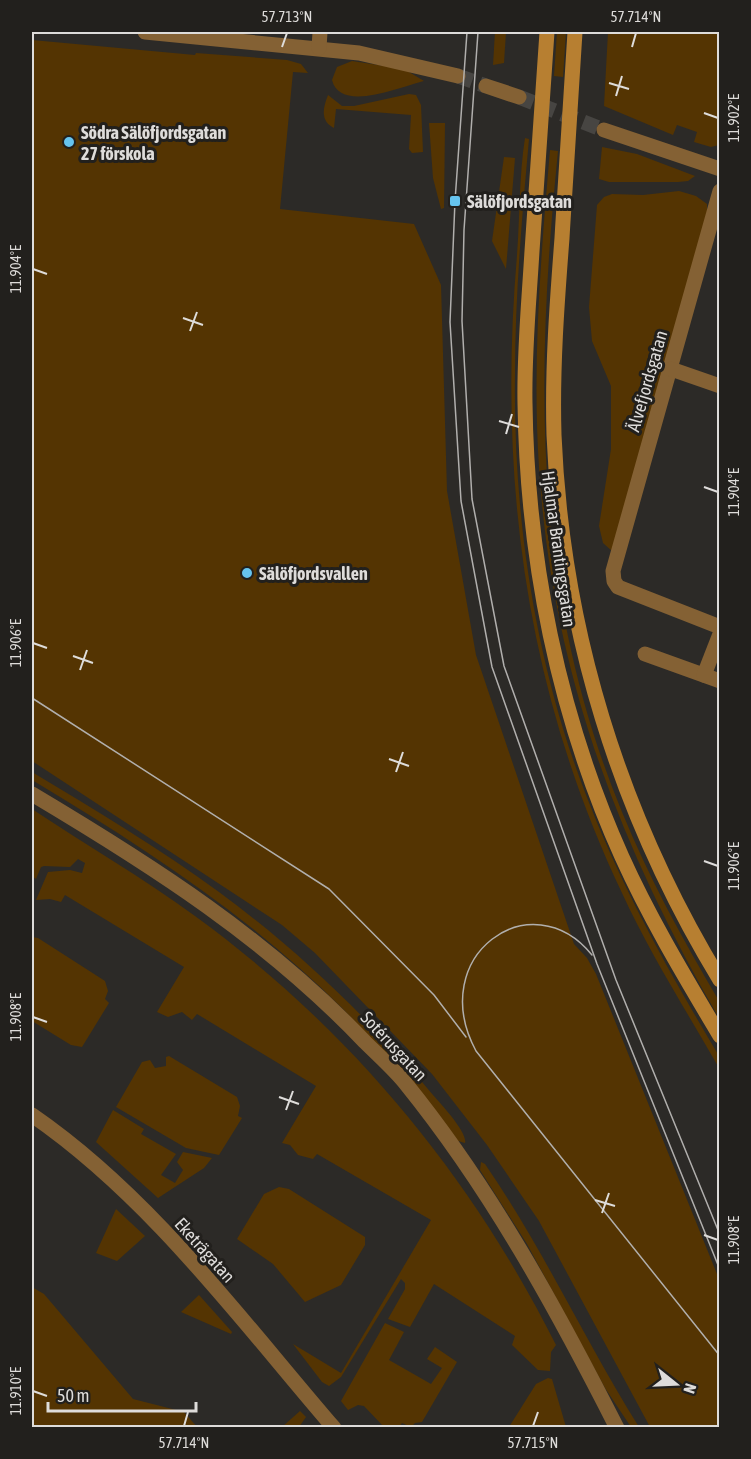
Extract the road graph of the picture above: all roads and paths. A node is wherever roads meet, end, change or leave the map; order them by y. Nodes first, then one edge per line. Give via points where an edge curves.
1 (145, 32) edge
2 (320, 32) edge
3 (547, 32) edge
4 (575, 32) edge
5 (319, 48) junction
6 (458, 76) tunnel mouth
7 (486, 86) tunnel mouth
8 (519, 97) tunnel mouth
9 (604, 130) tunnel mouth
10 (720, 169) edge
11 (720, 191) edge
12 (671, 369) junction
13 (720, 386) edge
14 (720, 627) edge
15 (720, 634) edge
16 (645, 654) dead end
17 (704, 675) junction
18 (720, 681) edge
19 (32, 794) edge
20 (720, 980) edge
21 (720, 1036) edge
22 (32, 1115) edge
23 (334, 1428) edge
24 (617, 1428) edge

1 - 5 street
2 - 5 street
3 - 21 main road, Hjalmar Brantingsgatan via 525,402 531,505 541,584 572,719 608,823 653,921
4 - 20 main road, Hjalmar Brantingsgatan via 554,369 556,470 568,578 591,685 628,796 669,889
5 - 6 street via 386,58
7 - 8 street
9 - 10 street
11 - 12 street, Älvefjordsgatan
12 - 13 street
12 - 14 street, Älvefjordsgatan via 613,570 614,581 618,587
15 - 17 street
16 - 17 street
17 - 18 street
19 - 24 street, Sotérusgatan via 177,885 302,978 405,1084 497,1210 576,1346
22 - 23 street, Eketrägatan via 72,1143 135,1200

